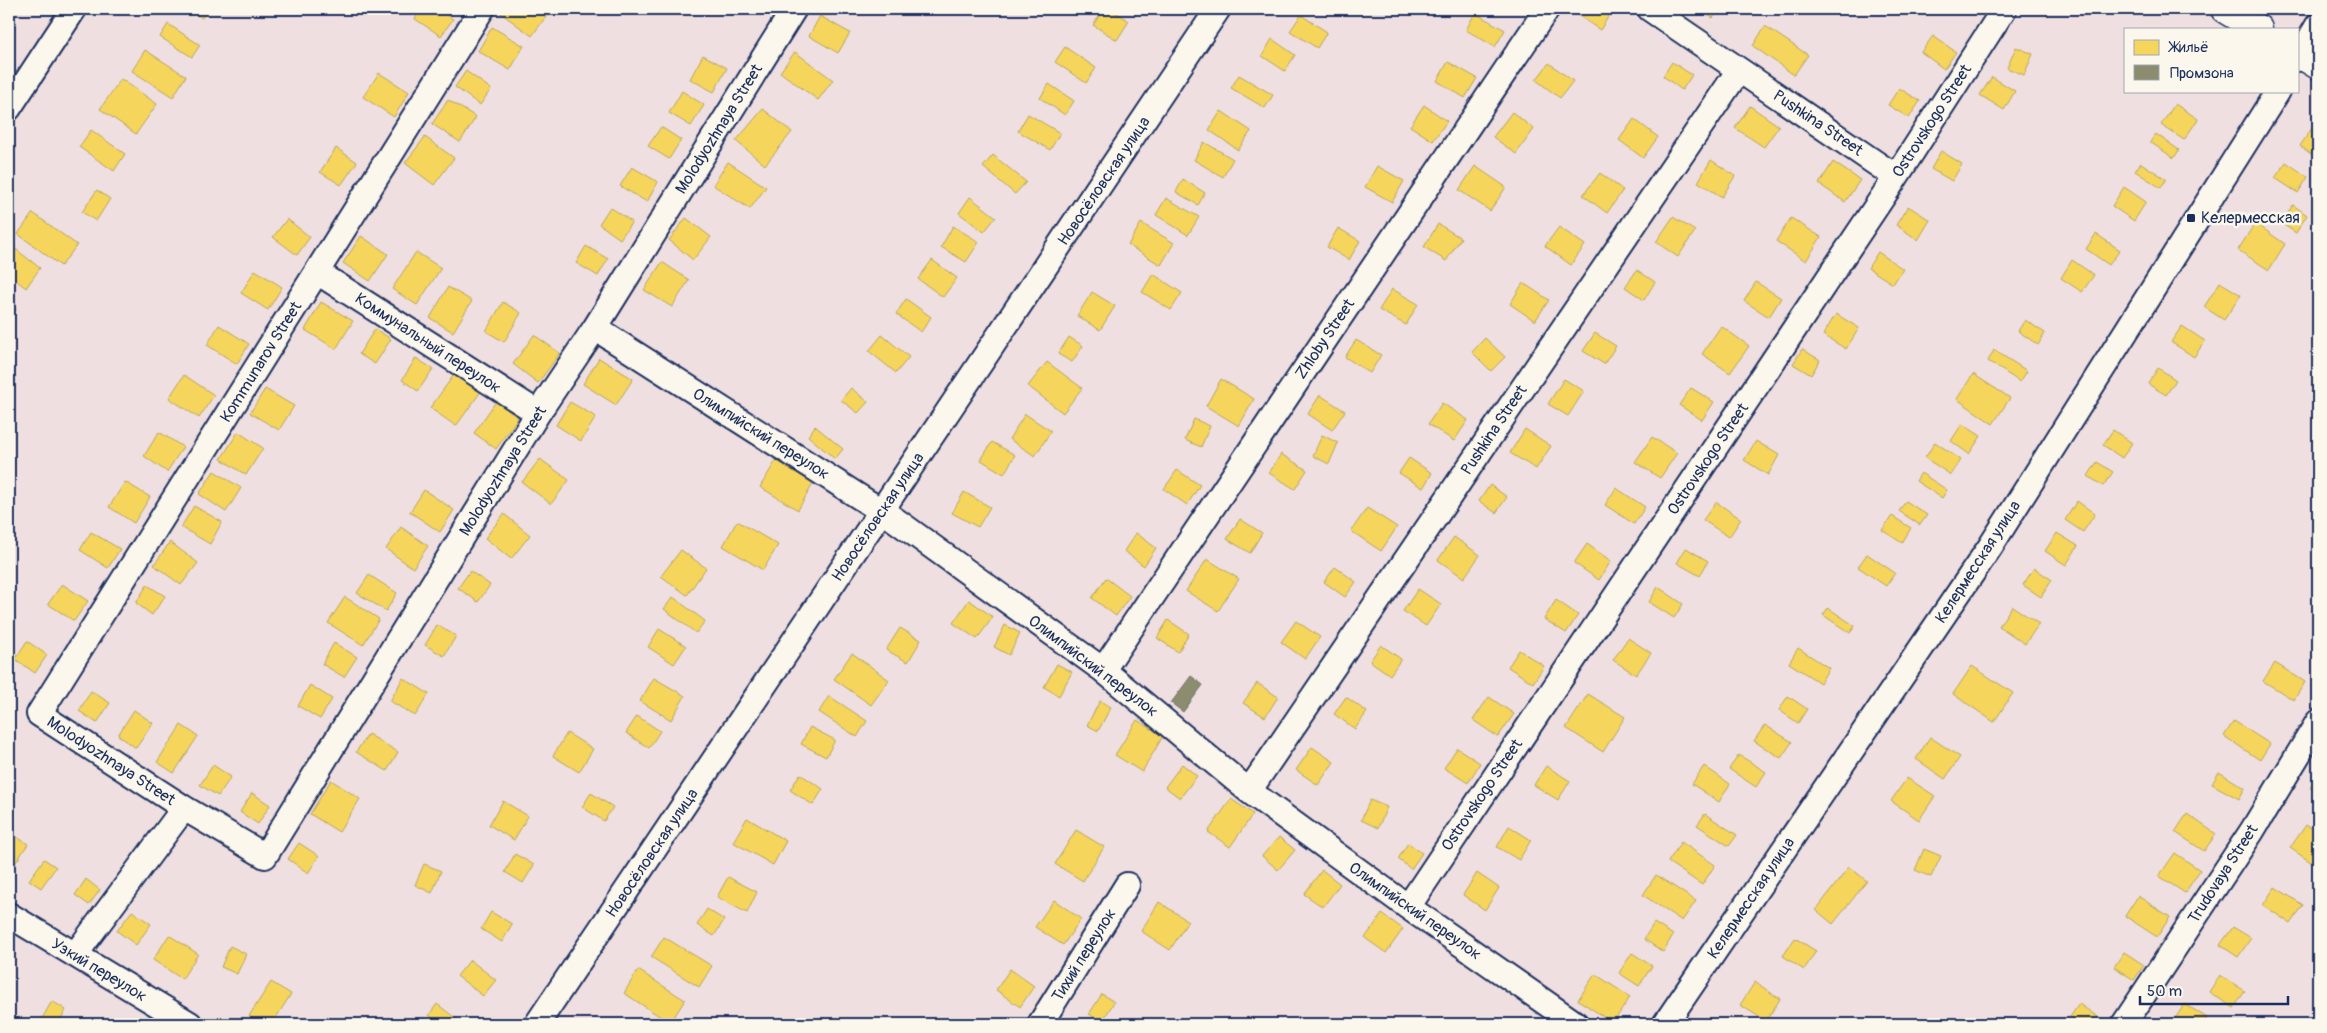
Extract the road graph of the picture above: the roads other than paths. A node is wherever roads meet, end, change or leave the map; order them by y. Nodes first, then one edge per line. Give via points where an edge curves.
1 (74, 9) edge
2 (482, 9) edge
3 (794, 9) edge
4 (1218, 9) edge
5 (1546, 9) edge
6 (1650, 9) edge
7 (2004, 9) edge
8 (2225, 9) edge
9 (2318, 25) edge
10 (2256, 28) edge
11 (2304, 58) edge
12 (1739, 70) junction
13 (2277, 92) edge
14 (9, 108) edge
15 (1896, 177) junction
16 (317, 272) junction
17 (595, 328) junction
18 (538, 414) junction
19 (882, 511) junction
20 (1103, 670) junction
21 (39, 714) joint
22 (2318, 722) edge
23 (1249, 791) junction
24 (184, 808) junction
25 (1128, 885) dead end
26 (1408, 906) junction
27 (9, 915) edge
28 (75, 955) junction
29 (190, 1024) edge
30 (537, 1024) edge
31 (1040, 1024) edge
32 (1576, 1024) edge
33 (1665, 1024) edge
34 (2124, 1024) edge

1 - 14 street
2 - 16 street, Kommunarov Street
3 - 17 street, Molodyozhnaya Street
4 - 19 street, Новосёловская улица
5 - 20 street, Zhloby Street
6 - 12 street, Pushkina Street
7 - 15 street, Ostrovskogo Street
8 - 10 main road
9 - 11 street
12 - 15 street, Pushkina Street
12 - 23 street, Pushkina Street
13 - 33 street, Келермесская улица via 1990,547
15 - 26 street, Ostrovskogo Street
16 - 18 street, Коммунальный переулок
16 - 21 street, Kommunarov Street
17 - 18 street, Molodyozhnaya Street
17 - 19 street, Олимпийский переулок
18 - 24 street, Molodyozhnaya Street via 266,856
19 - 20 street, Олимпийский переулок
19 - 30 street, Новосёловская улица
20 - 23 street, Олимпийский переулок
21 - 24 street, Molodyozhnaya Street
22 - 34 street, Trudovaya Street via 2252,831
23 - 26 street, Олимпийский переулок
24 - 28 street, Molodyozhnaya Street
25 - 31 street, Тихий переулок
26 - 32 street, Олимпийский переулок
27 - 28 street, Узкий переулок
28 - 29 street, Узкий переулок

